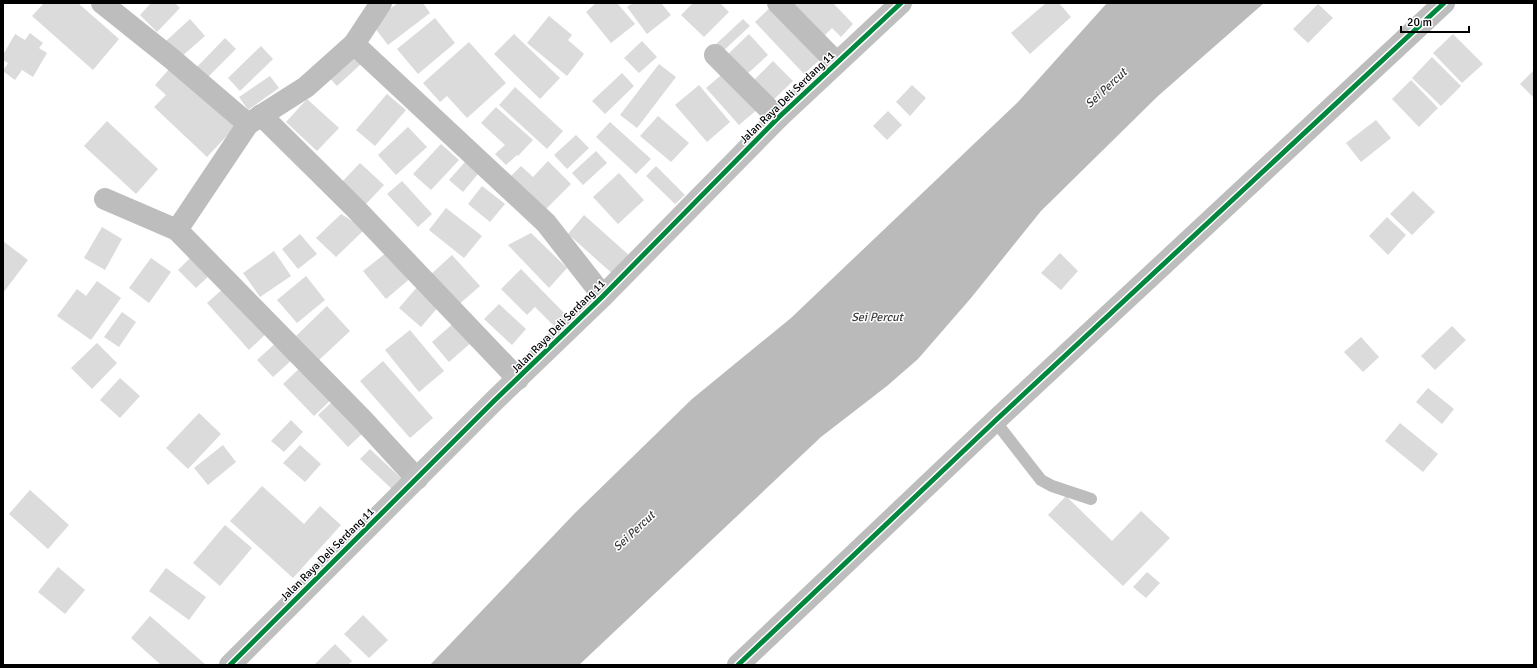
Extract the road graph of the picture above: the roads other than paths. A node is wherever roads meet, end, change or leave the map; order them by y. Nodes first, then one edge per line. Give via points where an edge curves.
1 (102, 3) edge
2 (381, 3) edge
3 (778, 3) edge
4 (901, 3) edge
5 (1444, 3) edge
6 (354, 44) junction
7 (715, 55) dead end
8 (836, 62) junction
9 (778, 118) junction
10 (254, 119) junction
11 (105, 199) dead end
12 (177, 230) junction
13 (603, 296) junction
14 (518, 379) junction
15 (995, 421) junction
16 (416, 479) junction
17 (1091, 499) dead end
18 (230, 665) edge
19 (738, 665) edge

1 - 10 street via 172,59
2 - 6 street
3 - 8 street
4 - 8 street, Jalan Raya Deli Serdang 11
5 - 15 street
6 - 10 street via 306,87
6 - 13 street via 546,223
7 - 9 street
8 - 9 street, Jalan Raya Deli Serdang 11
9 - 13 street, Jalan Raya Deli Serdang 11
10 - 12 street
10 - 14 street via 357,210
11 - 12 street
12 - 16 street via 363,420
13 - 14 street, Jalan Raya Deli Serdang 11
14 - 16 street, Jalan Raya Deli Serdang 11
15 - 17 lane via 1041,480
15 - 19 street
16 - 18 street, Jalan Raya Deli Serdang 11

